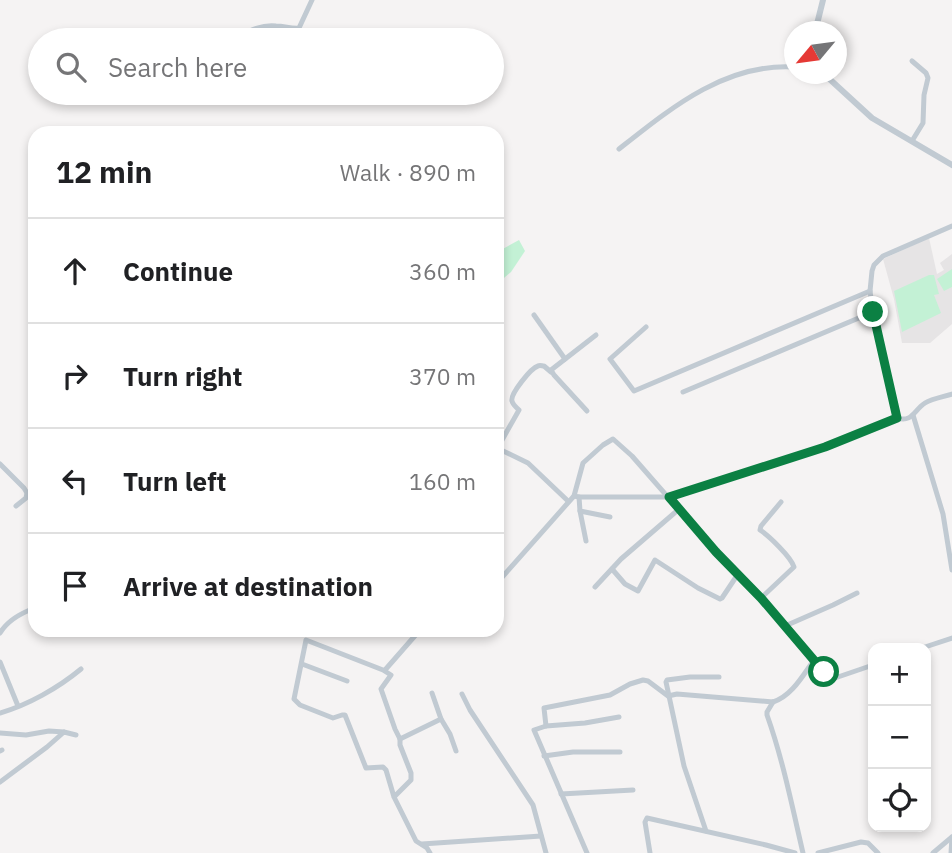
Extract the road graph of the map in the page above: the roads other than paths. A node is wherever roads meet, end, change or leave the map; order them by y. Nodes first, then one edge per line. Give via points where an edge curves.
1 (312, 0) edge
2 (822, 0) edge
3 (817, 21) edge
4 (258, 28) edge
5 (290, 28) edge
6 (299, 28) edge
7 (912, 61) dead end
8 (784, 67) edge
9 (836, 84) edge
10 (912, 141) junction
11 (619, 149) dead end
12 (952, 165) edge
13 (952, 226) edge
14 (870, 291) junction
15 (873, 312) junction
16 (534, 315) dead end
17 (646, 327) dead end
18 (596, 335) dead end
19 (565, 359) junction
20 (551, 372) junction
21 (683, 392) dead end
22 (952, 394) edge
23 (587, 411) dead end
24 (913, 415) junction
25 (897, 418) junction
26 (504, 437) edge
27 (504, 452) edge
28 (0, 464) edge
29 (27, 494) joint
30 (576, 496) junction
31 (669, 497) junction
32 (568, 501) junction
33 (781, 502) dead end
34 (16, 506) dead end
35 (679, 509) junction
36 (580, 511) junction
37 (952, 513) edge
38 (943, 514) junction
39 (610, 517) dead end
40 (586, 541) dead end
41 (612, 569) junction
42 (952, 570) edge
43 (738, 574) junction
44 (504, 575) edge
45 (595, 587) dead end
46 (857, 593) dead end
47 (761, 598) junction
48 (28, 611) edge
49 (785, 626) junction
50 (0, 633) edge
51 (414, 637) edge
52 (952, 638) edge
53 (931, 645) edge
54 (814, 660) junction
55 (0, 662) edge
56 (302, 664) junction
57 (868, 667) edge
58 (81, 669) dead end
59 (384, 670) junction
60 (719, 677) dead end
61 (347, 681) dead end
62 (432, 693) dead end
63 (462, 694) dead end
64 (668, 696) junction
65 (772, 702) junction
66 (18, 705) junction
67 (0, 713) edge
68 (619, 717) dead end
69 (441, 719) junction
70 (546, 726) junction
71 (64, 732) junction
72 (0, 733) edge
73 (76, 735) dead end
74 (401, 738) junction
75 (456, 751) dead end
76 (620, 752) dead end
77 (544, 756) junction
78 (0, 782) edge
79 (633, 790) dead end
80 (561, 794) junction
81 (394, 797) junction
82 (706, 831) junction
83 (541, 836) junction
84 (952, 837) edge
85 (421, 844) junction
86 (766, 845) junction
87 (430, 853) edge
88 (546, 853) edge
89 (587, 853) edge
90 (650, 853) edge
91 (770, 853) edge
92 (795, 853) edge
93 (803, 853) edge
94 (818, 853) edge
95 (878, 853) edge
96 (933, 853) edge
97 (951, 853) edge

1 - 6 street
2 - 3 street
4 - 5 street
7 - 10 street via 928,78 923,123
8 - 11 street via 749,70 725,79 678,104
9 - 10 street via 872,118
10 - 12 street
13 - 14 street via 883,256 873,265
14 - 15 street
14 - 17 street via 634,391 610,359
15 - 21 street
15 - 25 street
16 - 19 street
18 - 19 street
19 - 20 street
20 - 23 street
20 - 26 street via 539,366 514,392 512,403 519,410
22 - 24 street via 924,403
24 - 25 street
24 - 38 street
25 - 31 street via 825,447
27 - 32 street via 528,463
28 - 29 street
29 - 34 street
30 - 31 street
30 - 31 street via 583,463 613,439
30 - 32 street
30 - 36 street
31 - 35 street
32 - 44 street
33 - 47 street via 760,529 794,567
35 - 41 street
35 - 43 street
36 - 39 street
36 - 40 street
37 - 38 street
38 - 42 street
41 - 43 street via 636,591 658,561 720,599
41 - 45 street
43 - 47 street
46 - 49 street
47 - 49 street
48 - 50 street
49 - 54 street
51 - 59 street
52 - 53 street
54 - 57 street via 835,678
54 - 65 street via 789,693
55 - 66 street
56 - 59 street via 306,640
56 - 61 street
56 - 81 street via 294,699 332,718 345,715 366,768 383,766
58 - 66 street
59 - 74 street via 391,675 381,689
60 - 64 street via 667,680
62 - 69 street
63 - 83 street via 533,805
64 - 65 street
64 - 70 street via 643,680 610,695 544,708
64 - 82 street via 684,766
65 - 93 street via 766,712
66 - 67 street
68 - 70 street
69 - 74 street
69 - 75 street
70 - 77 street via 534,730
71 - 72 street
71 - 73 street
71 - 78 street
74 - 81 street via 411,780
76 - 77 street
77 - 80 street
79 - 80 street
80 - 89 street
81 - 85 street
82 - 86 street
82 - 90 street via 647,818
83 - 85 street
83 - 88 street
84 - 96 street
84 - 97 street
85 - 87 street
86 - 91 street
86 - 92 street
94 - 95 street via 861,842

